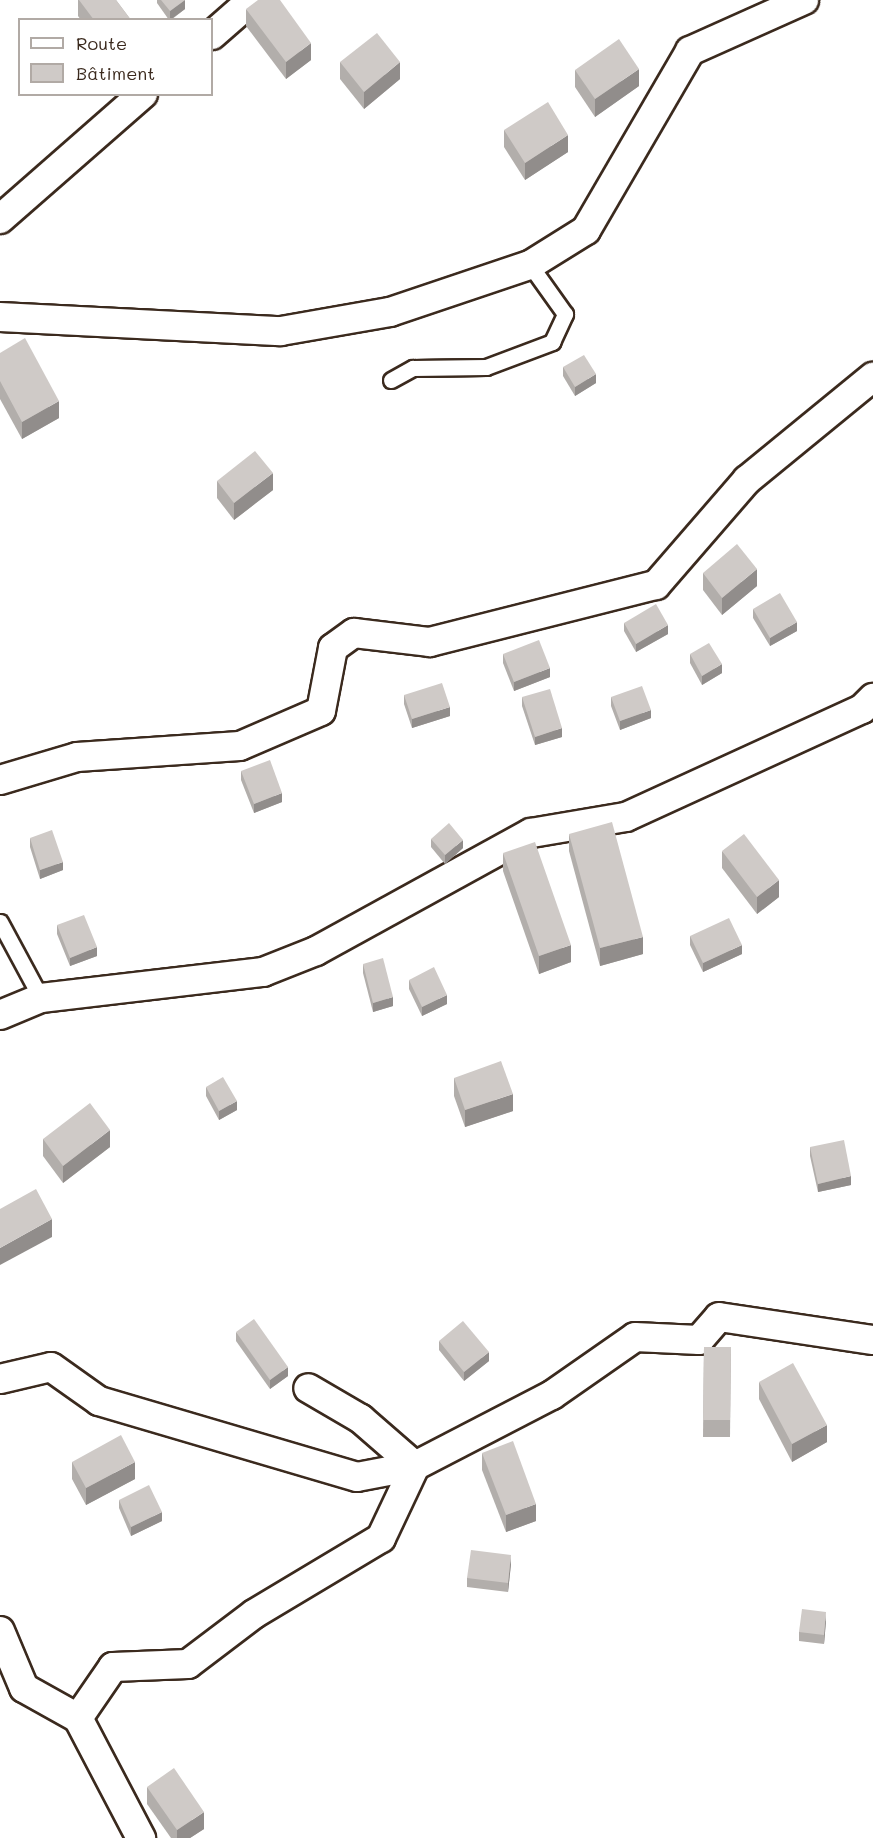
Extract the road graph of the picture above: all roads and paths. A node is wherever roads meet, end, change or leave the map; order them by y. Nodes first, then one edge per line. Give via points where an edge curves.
1 (252, 0) edge
2 (804, 0) edge
3 (213, 34) edge
4 (142, 96) edge
5 (0, 219) edge
6 (530, 265) junction
7 (0, 317) edge
8 (873, 377) edge
9 (391, 380) dead end
10 (873, 698) edge
11 (0, 780) edge
12 (0, 922) edge
13 (41, 999) junction
14 (0, 1015) edge
15 (873, 1340) edge
16 (0, 1379) edge
17 (308, 1388) dead end
18 (415, 1466) junction
19 (0, 1631) edge
20 (78, 1718) junction
21 (141, 1838) edge

1 - 3 street
2 - 6 street via 690,51 586,230
4 - 5 street
6 - 7 street via 390,312 281,331
6 - 9 lane via 565,314 552,342 486,367 414,368
8 - 11 street via 747,480 657,585 430,642 354,633 333,648 321,711 240,746 77,757
10 - 13 street via 862,709 626,817 531,833 316,951 263,972
12 - 13 lane
13 - 14 street
15 - 18 street via 719,1317 699,1340 635,1337 552,1395
16 - 18 street via 51,1367 99,1401 357,1477
17 - 18 street via 361,1419
18 - 20 street via 381,1538 254,1614 188,1664 113,1667
19 - 20 street via 24,1688
20 - 21 street

